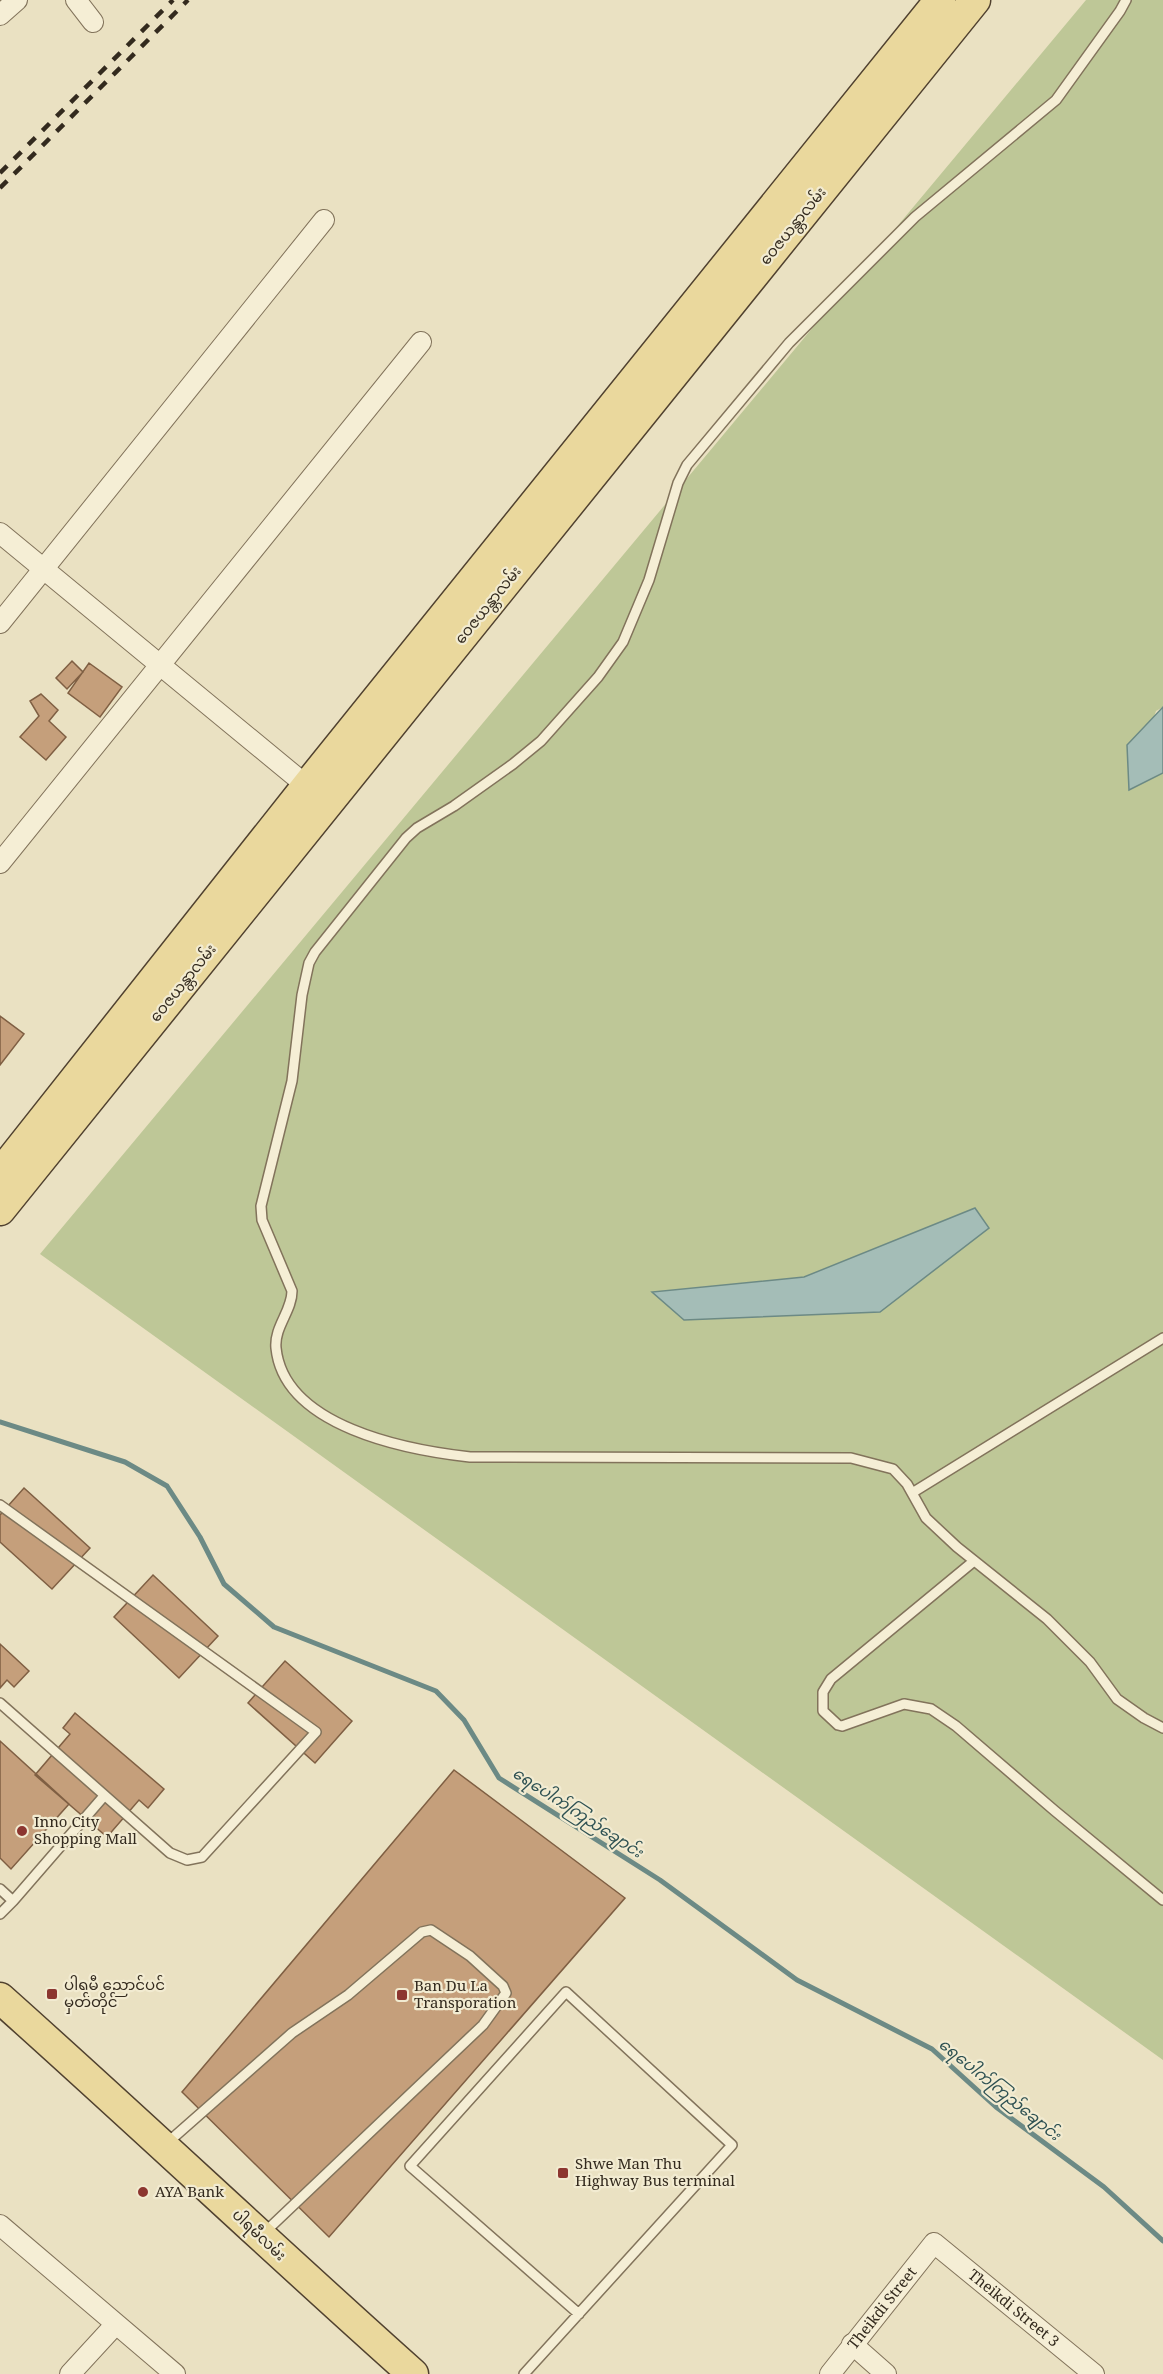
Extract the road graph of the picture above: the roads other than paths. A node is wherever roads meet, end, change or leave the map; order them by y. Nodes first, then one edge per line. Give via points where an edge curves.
1 (16, 0) edge
2 (76, 0) edge
3 (940, 0) edge
4 (975, 0) edge
5 (1126, 0) edge
6 (0, 15) edge
7 (93, 21) dead end
8 (324, 220) dead end
9 (420, 342) dead end
10 (0, 533) edge
11 (44, 568) junction
12 (0, 623) edge
13 (162, 665) junction
14 (307, 786) junction
15 (0, 863) edge
16 (2, 1168) edge
17 (0, 1210) edge
18 (1163, 1338) edge
19 (912, 1493) junction
20 (0, 1505) edge
21 (974, 1561) junction
22 (0, 1703) edge
23 (1163, 1728) edge
24 (104, 1796) junction
25 (0, 1889) edge
26 (13, 1900) junction
27 (1163, 1900) edge
28 (0, 1914) edge
29 (0, 1998) edge
30 (165, 2145) junction
31 (3, 2234) edge
32 (260, 2236) junction
33 (934, 2243) joint
34 (579, 2314) junction
35 (116, 2325) junction
36 (852, 2344) junction
37 (401, 2367) edge
38 (70, 2374) edge
39 (175, 2374) edge
40 (524, 2374) edge
41 (830, 2374) edge
42 (886, 2374) edge
43 (1094, 2374) edge

1 - 6 street
2 - 7 street
3 - 14 main road, ဝေဇယန္တာလမ်း
4 - 17 main road, ဝေဇယန္တာလမ်း
5 - 19 lane via 1056,100 915,217 789,343 687,465 645,591 623,642 598,677 541,741 406,838 315,952 302,995 292,1081 261,1206 262,1220 292,1291 276,1348 289,1384 321,1412 371,1438 422,1452 470,1457 850,1458 893,1469
8 - 11 street
9 - 13 street
10 - 11 street
11 - 12 street
11 - 13 street
13 - 14 street
13 - 15 street
14 - 16 main road, ဝေဇယန္တာလမ်း
18 - 19 lane
19 - 21 lane via 926,1518
20 - 24 lane via 316,1732 202,1857 187,1860 170,1853
21 - 23 lane via 1047,1619 1090,1662 1118,1699
21 - 27 lane via 831,1679 823,1692 823,1711 842,1726 904,1704 930,1709 956,1726
22 - 24 lane
24 - 26 lane
25 - 26 lane
26 - 28 lane
29 - 30 main road, ပါရမီလမ်း
30 - 32 main road, ပါရမီလမ်း
30 - 32 lane via 292,2033 348,1995 422,1932 431,1930 470,1956 503,1986 504,2000 483,2025
31 - 35 street
32 - 37 main road, ပါရမီလမ်း
33 - 36 street, Theikdi Street
33 - 43 street, Theikdi Street 3
34 - 34 lane via 732,2145 566,1992 410,2166
34 - 40 lane
35 - 38 street
35 - 39 street
36 - 41 street, Theikdi Street
36 - 42 street

